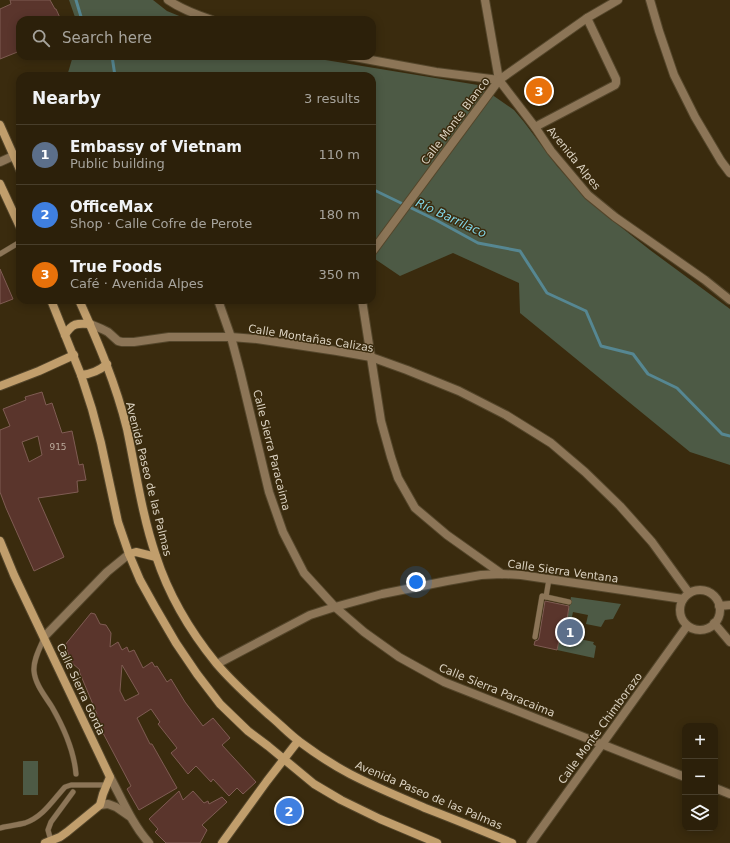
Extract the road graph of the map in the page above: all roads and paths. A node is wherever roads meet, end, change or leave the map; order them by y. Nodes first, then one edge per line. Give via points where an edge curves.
1 (168, 0) edge
2 (485, 0) edge
3 (618, 0) edge
4 (650, 0) edge
5 (200, 16) edge
6 (587, 18) junction
7 (371, 60) edge
8 (499, 80) junction
9 (0, 125) edge
10 (534, 127) junction
11 (16, 153) edge
12 (16, 155) edge
13 (0, 162) edge
14 (730, 173) edge
15 (0, 184) edge
16 (16, 218) edge
17 (16, 244) edge
18 (376, 247) edge
19 (0, 254) edge
20 (730, 300) edge
21 (53, 304) edge
22 (81, 304) edge
23 (219, 304) edge
24 (363, 304) edge
25 (90, 324) junction
26 (66, 335) junction
27 (231, 337) junction
28 (74, 355) junction
29 (371, 357) junction
30 (107, 364) junction
31 (81, 374) junction
32 (0, 386) edge
33 (0, 541) edge
34 (129, 554) junction
35 (156, 556) junction
36 (502, 574) junction
37 (549, 579) junction
38 (686, 596) junction
39 (546, 597) junction
40 (568, 602) dead end
41 (730, 605) edge
42 (719, 606) junction
43 (335, 607) junction
44 (714, 623) junction
45 (687, 626) junction
46 (44, 637) junction
47 (534, 637) dead end
48 (730, 642) edge
49 (217, 664) junction
50 (298, 741) junction
51 (602, 745) junction
52 (284, 760) junction
53 (76, 774) dead end
54 (682, 776) edge
55 (110, 777) junction
56 (107, 785) junction
57 (718, 789) edge
58 (73, 792) dead end
59 (730, 794) edge
60 (100, 805) junction
61 (131, 818) junction
62 (0, 828) edge
63 (54, 841) edge
64 (149, 843) edge
65 (222, 843) edge
66 (438, 843) edge
67 (512, 843) edge
68 (531, 843) edge

1 - 5 street
2 - 8 street, Avenida Alpes
3 - 6 street, Calle Monte Blanco
4 - 14 street via 674,75 695,117
6 - 8 street, Calle Monte Blanco
6 - 10 street via 616,83
7 - 8 street
8 - 10 street, Avenida Alpes
8 - 18 street, Calle Monte Blanco
9 - 11 main road
10 - 20 street, Avenida Alpes via 588,195 614,217
12 - 13 street
15 - 16 main road
17 - 19 lane
21 - 26 main road
22 - 25 main road, Avenida Paseo de las Palmas
23 - 27 street, Calle Sierra Paracaima
24 - 29 street
25 - 26 main road via 75,324 69,328
25 - 27 street, Calle Montañas Calizas via 122,342 169,337
25 - 30 main road, Avenida Paseo de las Palmas
26 - 28 main road
27 - 29 street, Calle Montañas Calizas
27 - 43 street, Calle Sierra Paracaima via 269,492 283,532 304,573
28 - 31 main road
28 - 32 main road
29 - 36 street via 381,421 398,478 408,496 416,508 447,535
29 - 38 street, Calle Montañas Calizas via 459,391 506,415 551,443 620,506 652,542
30 - 31 main road via 95,372
30 - 35 main road, Avenida Paseo de las Palmas via 127,429 140,499
31 - 34 main road via 92,409 118,522
33 - 46 main road, Calle Sierra Gorda
34 - 35 main road via 136,552
34 - 46 street via 107,572
34 - 52 main road via 155,607 197,674 220,704
35 - 49 main road, Avenida Paseo de las Palmas via 176,605
36 - 37 street, Calle Sierra Ventana
36 - 43 street, Calle Sierra Ventana via 447,581 382,594
37 - 38 street, Calle Sierra Ventana
37 - 39 lane
38 - 42 street via 694,591 704,591 714,596
38 - 45 street via 680,610
39 - 40 lane
39 - 47 lane via 542,596
41 - 42 street
42 - 44 street via 718,618
43 - 49 street, Calle Sierra Ventana via 310,615
43 - 51 street, Calle Sierra Paracaima via 399,657 444,682
44 - 45 street via 701,630
44 - 48 street
45 - 51 street, Calle Monte Chimborazo
46 - 53 lane via 34,666 35,677 68,741 73,753
46 - 55 main road, Calle Sierra Gorda
49 - 50 main road, Avenida Paseo de las Palmas
50 - 52 main road
50 - 67 main road, Avenida Paseo de las Palmas via 330,763 382,790
51 - 54 street, Calle Sierra Paracaima
51 - 68 street, Calle Monte Chimborazo
52 - 65 main road
52 - 66 main road via 314,784 341,800
55 - 56 main road
55 - 61 street, Calle Sierra Gorda
56 - 60 main road
56 - 62 lane via 67,786 37,817 24,823
57 - 59 street
58 - 63 lane via 50,822 48,830
60 - 61 street via 116,807
60 - 63 main road
61 - 64 street, Calle Sierra Gorda

